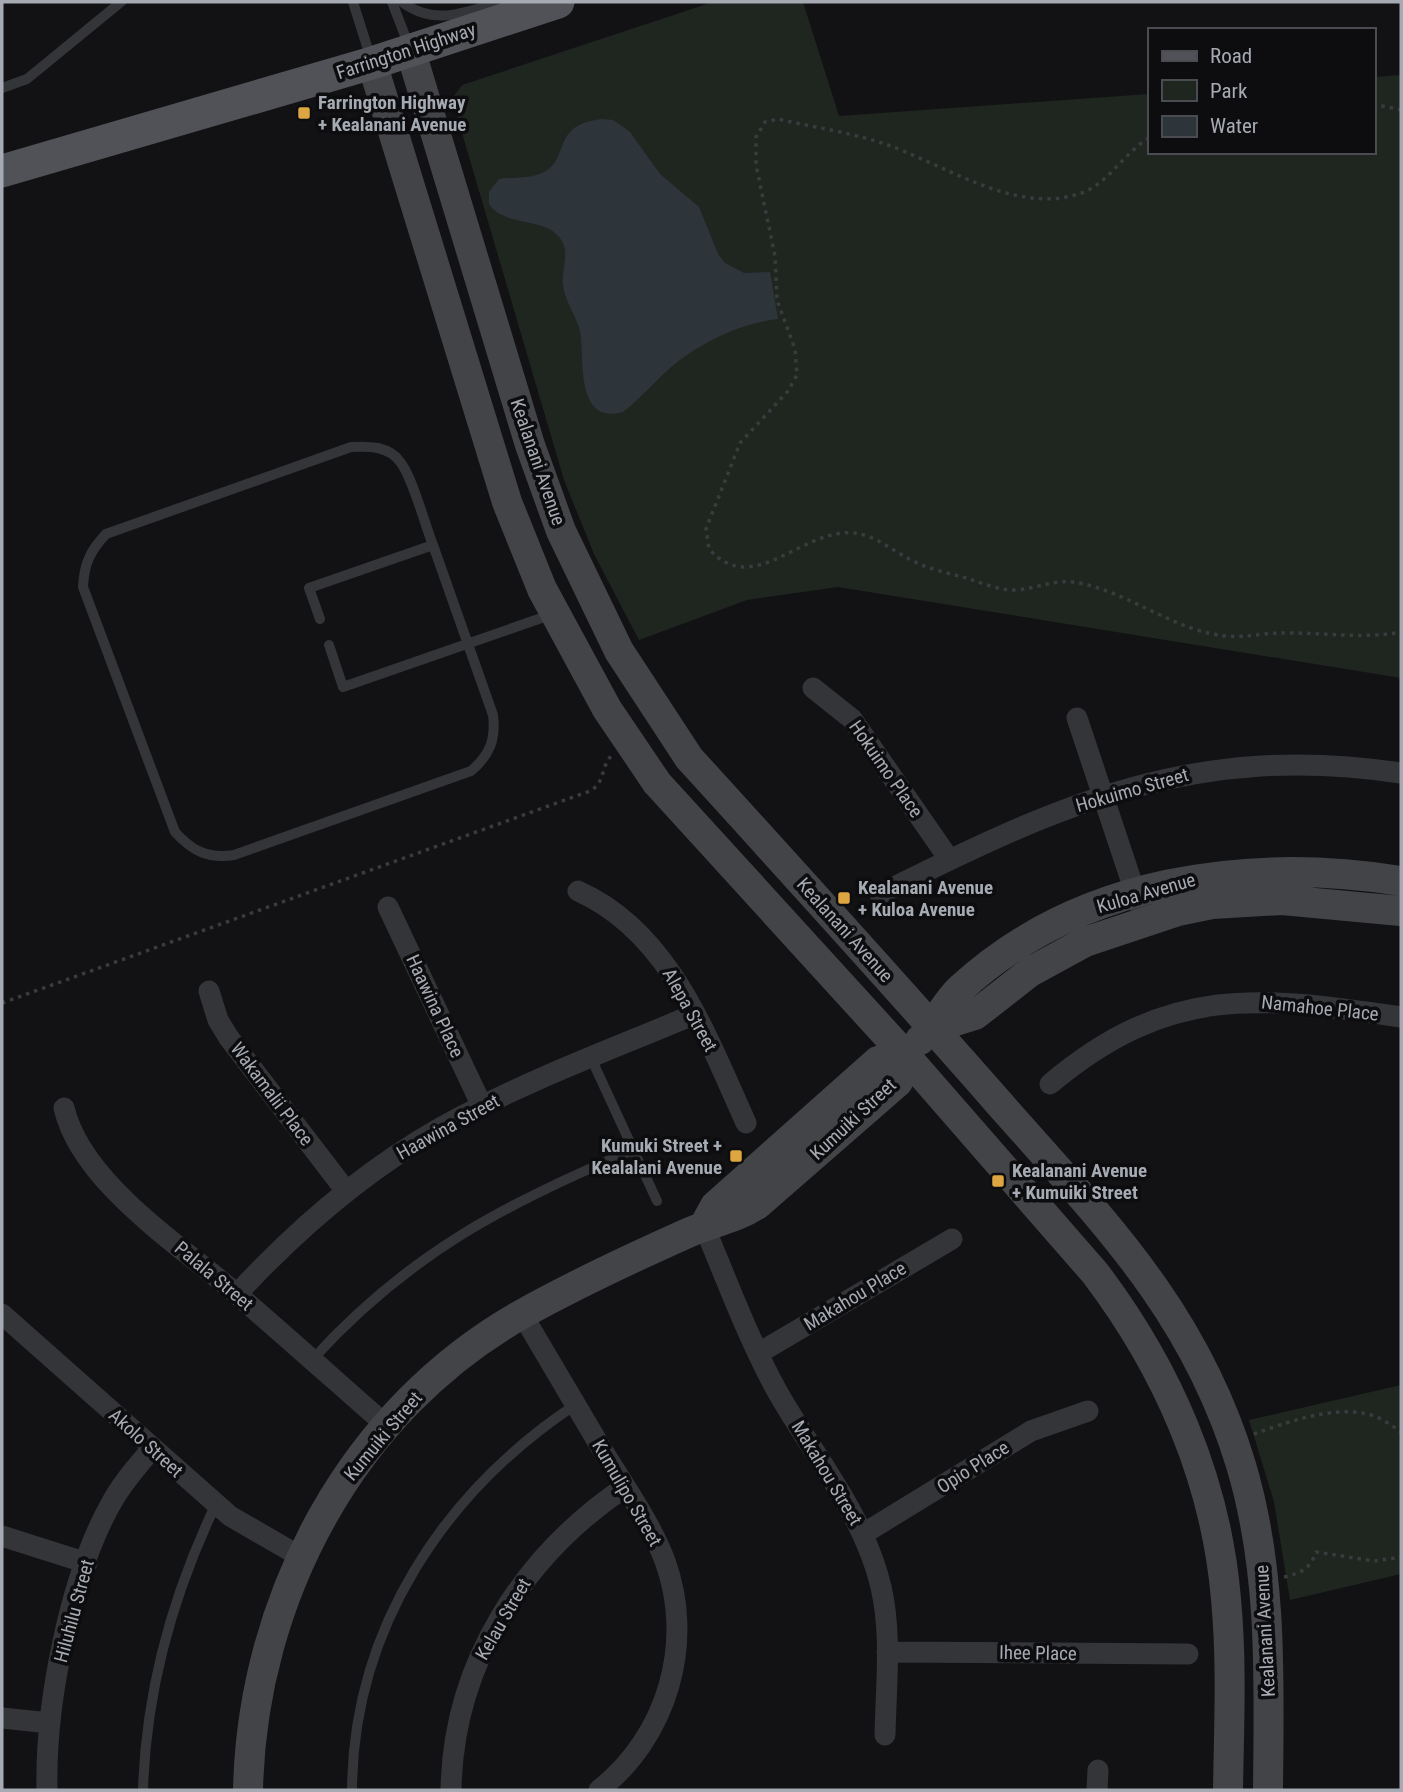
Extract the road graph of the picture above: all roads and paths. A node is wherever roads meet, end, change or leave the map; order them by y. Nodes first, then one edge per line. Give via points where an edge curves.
1 (121, 2) edge
2 (353, 2) edge
3 (392, 2) edge
4 (402, 2) edge
5 (499, 2) edge
6 (558, 2) edge
7 (410, 49) junction
8 (372, 63) junction
9 (2, 88) edge
10 (1375, 104) edge
11 (1401, 110) edge
12 (132, 135) junction
13 (1148, 139) edge
14 (2, 171) edge
15 (2, 192) edge
16 (433, 545) junction
17 (555, 613) junction
18 (320, 619) dead end
19 (1401, 632) edge
20 (470, 643) junction
21 (329, 645) dead end
22 (813, 688) dead end
23 (1077, 718) dead end
24 (630, 744) junction
25 (1401, 773) edge
26 (1104, 795) junction
27 (949, 859) junction
28 (1401, 881) edge
29 (578, 891) dead end
30 (880, 894) dead end
31 (1140, 906) junction
32 (388, 908) dead end
33 (1401, 911) edge
34 (209, 991) dead end
35 (2, 1003) edge
36 (695, 1014) junction
37 (1401, 1017) edge
38 (933, 1028) junction
39 (905, 1055) junction
40 (591, 1058) junction
41 (1050, 1084) dead end
42 (482, 1106) junction
43 (64, 1108) dead end
44 (746, 1123) dead end
45 (633, 1150) junction
46 (346, 1191) junction
47 (657, 1201) dead end
48 (704, 1226) junction
49 (952, 1238) dead end
50 (237, 1294) junction
51 (2, 1314) edge
52 (522, 1314) junction
53 (759, 1353) junction
54 (312, 1360) junction
55 (575, 1405) junction
56 (1088, 1412) dead end
57 (387, 1426) junction
58 (1401, 1432) edge
59 (1233, 1442) junction
60 (152, 1449) junction
61 (625, 1487) junction
62 (216, 1504) junction
63 (863, 1534) junction
64 (2, 1536) edge
65 (301, 1557) junction
66 (1401, 1557) edge
67 (87, 1563) junction
68 (1265, 1581) junction
69 (887, 1652) junction
70 (1188, 1654) dead end
71 (2, 1718) edge
72 (50, 1723) junction
73 (885, 1735) dead end
74 (47, 1790) edge
75 (144, 1790) edge
76 (248, 1790) edge
77 (352, 1790) edge
78 (451, 1790) edge
79 (599, 1790) edge
80 (1228, 1790) edge
81 (1268, 1790) edge

1 - 9 lane via 27,79
2 - 8 lane
3 - 7 lane
4 - 5 lane via 437,17
6 - 7 main road, Farrington Highway
7 - 8 main road, Farrington Highway
7 - 38 street, Kealanani Avenue via 530,445 561,531 599,613 641,688 689,758
8 - 12 main road, Farrington Highway
8 - 17 street, Kealanani Avenue via 491,457
10 - 11 path
12 - 14 main road, Farrington Highway
12 - 15 main road, Farrington Highway
13 - 19 path via 1085,191 1027,198 992,189 921,156 856,135 778,119 765,122 757,137 756,165 775,256 777,300 795,349 797,375 740,443 706,529 709,549 728,565 741,568 776,559 824,537 856,533 912,561 1008,590 1050,581 1080,583 1171,621 1221,636
16 - 18 lane via 309,588
16 - 20 lane
16 - 20 lane via 401,462 371,445 351,447 106,534 84,567 83,587 175,832 188,847 217,858 471,771 491,748 495,731
17 - 20 lane
17 - 24 street, Kealanani Avenue
20 - 21 lane via 343,687
22 - 27 street, Hokuimo Place via 852,719
23 - 26 street
24 - 35 path via 608,759 601,781 590,791
24 - 39 street, Kealanani Avenue via 657,783
25 - 26 street, Hokuimo Street via 1343,765 1264,764 1189,773
26 - 27 street, Hokuimo Street
26 - 31 street
27 - 30 street, Hokuimo Street
28 - 31 street, Kuloa Avenue via 1319,871 1245,872 1208,876
29 - 36 street, Alepa Street via 618,915 660,957
31 - 33 street, Kuloa Avenue via 1317,901
31 - 38 street, Kuloa Avenue via 1073,916 1014,948 960,989
32 - 42 street, Haawina Place
34 - 46 street, Wakamalii Place via 223,1029
36 - 40 street, Haawina Street
36 - 44 street, Alepa Street
37 - 41 street, Namahoe Place via 1278,1001 1200,1007 1119,1036
38 - 39 street, Kuloa Avenue
38 - 59 street, Kealanani Avenue via 1151,1281 1194,1351
39 - 48 street, Kumuiki Street via 898,1082 758,1204
39 - 80 street, Kealanani Avenue via 1095,1273 1139,1336 1175,1405 1202,1477 1224,1582 1229,1636
40 - 42 street, Haawina Street
40 - 45 lane
42 - 46 street, Haawina Street via 410,1146
43 - 50 street, Palala Street via 75,1141 88,1160 147,1220
45 - 47 lane
45 - 54 lane via 550,1184 452,1238 372,1299
46 - 50 street, Haawina Street via 286,1241
48 - 52 street, Kumuiki Street
48 - 53 street, Makahou Street
49 - 53 street, Makahou Place
50 - 54 street, Palala Street
51 - 60 street, Akolo Street
52 - 55 street, Kumulipo Street
52 - 57 street, Kumuiki Street via 450,1365
53 - 63 street, Makahou Street
54 - 57 street, Palala Street
55 - 61 street, Kumulipo Street
55 - 77 lane via 519,1445 469,1493 409,1577 368,1674
56 - 63 street, Opio Place via 1031,1431
57 - 65 street, Kumuiki Street via 346,1478
58 - 59 path via 1370,1414 1345,1411 1282,1424
59 - 68 street, Kealanani Avenue via 1252,1507
60 - 62 street, Akolo Street
60 - 67 street, Hiluhilu Street via 111,1503
61 - 78 street, Kelau Street via 555,1542 501,1613 466,1693
61 - 79 street, Kumulipo Street via 665,1561 676,1604 677,1648 668,1691 651,1731 624,1767
62 - 65 street, Akolo Street via 244,1527
62 - 75 lane via 183,1578 160,1654 147,1726
63 - 69 street, Makahou Street via 882,1589
64 - 67 street
65 - 76 street, Kumuiki Street via 266,1653 252,1727
66 - 68 path via 1374,1561 1316,1552 1312,1564 1300,1573
67 - 72 street, Hiluhilu Street via 62,1650
68 - 81 street, Kealanani Avenue
69 - 70 street, Ihee Place
69 - 73 street, Makahou Street
71 - 72 street
72 - 74 street, Hiluhilu Street

